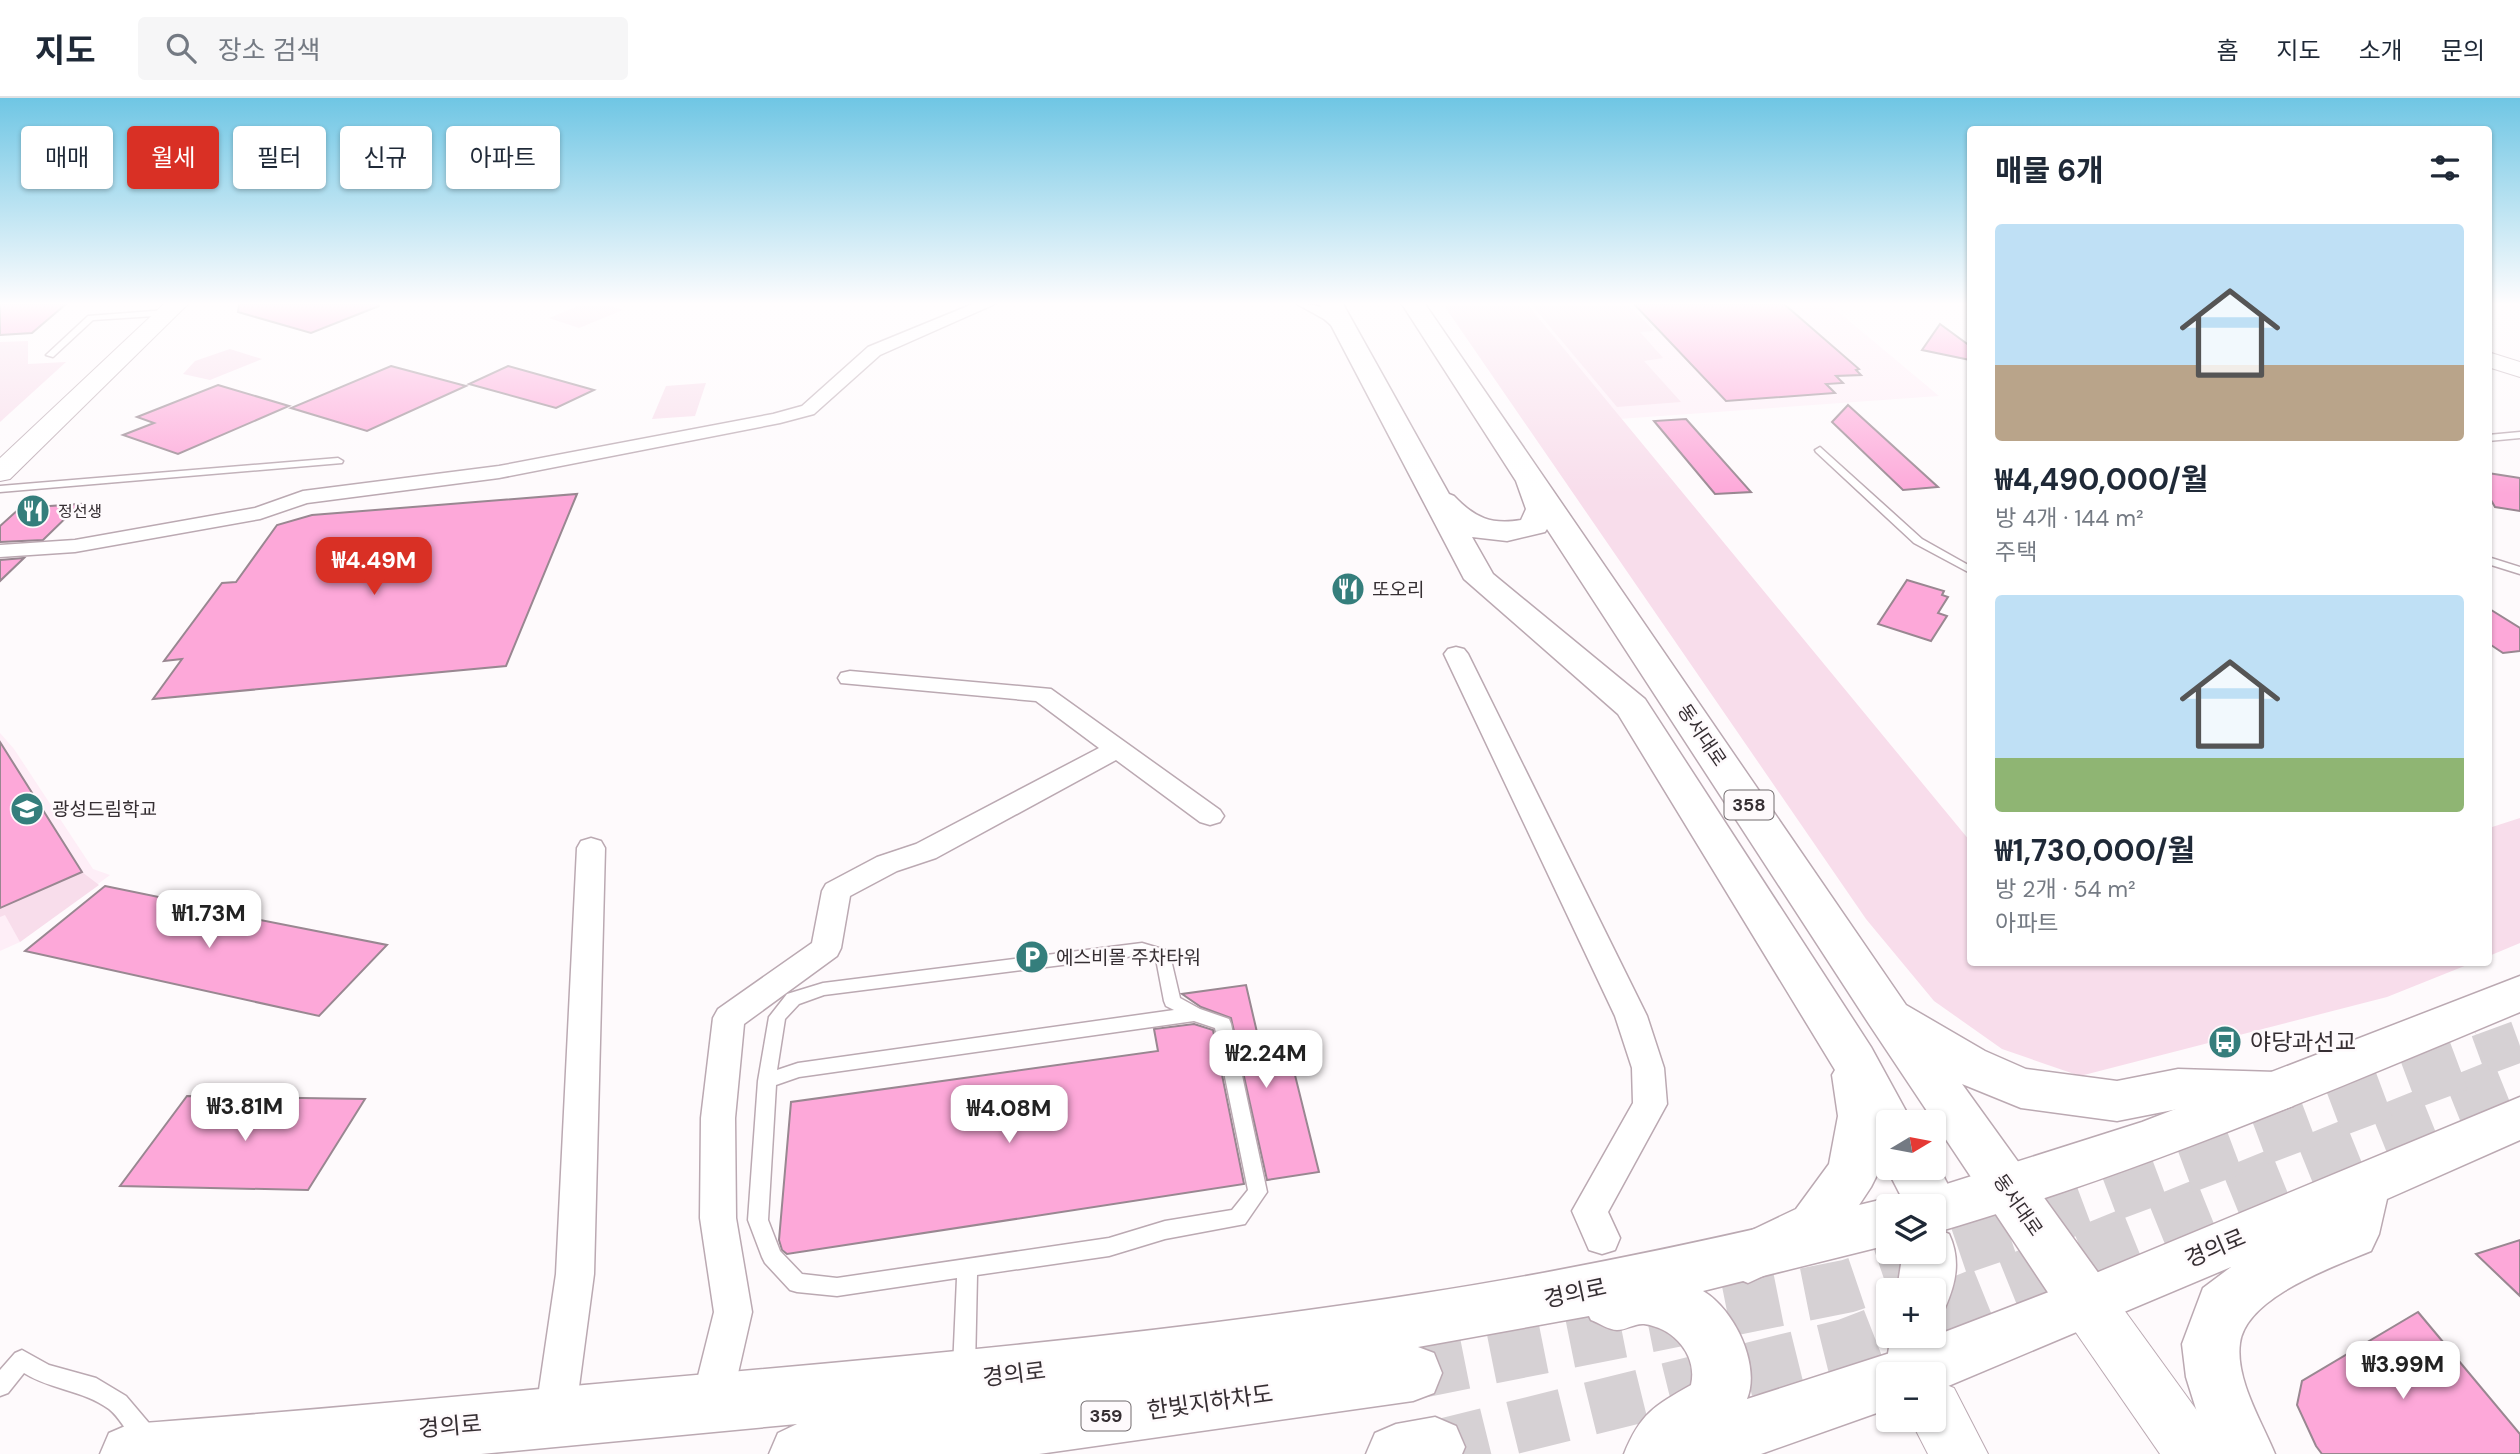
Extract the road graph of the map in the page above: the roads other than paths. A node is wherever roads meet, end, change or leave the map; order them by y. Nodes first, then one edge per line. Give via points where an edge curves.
1 (111, 367) edge
2 (856, 367) edge
3 (1366, 367) edge
4 (1455, 367) edge
5 (2520, 435) edge
6 (2492, 438) edge
7 (1820, 450) dead end
8 (338, 461) dead end
9 (0, 473) edge
10 (1527, 474) junction
11 (1427, 481) junction
12 (0, 489) edge
13 (0, 551) edge
14 (2492, 561) edge
15 (1967, 568) edge
16 (2520, 571) edge
17 (1456, 654) dead end
18 (850, 678) dead end
19 (1117, 749) junction
20 (1210, 816) dead end
21 (591, 848) dead end
22 (2520, 993) edge
23 (1885, 1011) junction
24 (1194, 1014) junction
25 (1854, 1059) junction
26 (767, 1081) junction
27 (2276, 1092) junction
28 (1881, 1110) edge
29 (2520, 1118) edge
30 (2364, 1185) junction
31 (2007, 1190) junction
32 (1946, 1206) edge
33 (1876, 1224) edge
34 (1602, 1238) dead end
35 (1748, 1258) junction
36 (967, 1268) junction
37 (1584, 1290) junction
38 (2087, 1303) junction
39 (1942, 1362) edge
40 (1413, 1373) tunnel mouth
41 (963, 1380) junction
42 (0, 1386) edge
43 (1876, 1389) edge
44 (711, 1404) junction
45 (555, 1417) junction
46 (1946, 1431) edge
47 (1731, 1446) edge
48 (144, 1453) edge
49 (799, 1454) edge
50 (1656, 1454) edge
51 (1959, 1454) edge
52 (2194, 1454) edge
53 (2245, 1454) edge

1 - 9 street
2 - 13 street via 807,411 774,419 499,472 303,498 260,513 75,546
3 - 11 main road, 358
4 - 10 main road, 동서대로 / 358
5 - 6 lane
7 - 15 lane via 1919,541
8 - 12 lane
10 - 11 main road via 1541,509 1534,526 1510,533 1479,531 1457,518
10 - 23 main road, 동서대로 / 358
11 - 25 main road, 358 via 1480,579 1632,707
14 - 16 lane
17 - 34 street via 1631,1016 1648,1068 1650,1104 1590,1211
18 - 19 street via 1042,694
19 - 20 street
19 - 44 street via 926,851 887,864 836,891 826,948 729,1018 718,1118 718,1218 733,1311
21 - 45 street via 575,1274
22 - 27 main road, 경의로
23 - 27 main road via 1968,1065 2021,1088 2117,1101 2178,1089
23 - 31 main road, 동서대로 / 358
24 - 26 lane via 798,1070
24 - 26 lane via 1172,1001 1163,955 1142,948 823,989 793,999 777,1017
24 - 36 lane via 1223,1024 1258,1192 1238,1217 1165,1230 1109,1247
25 - 28 main road, 358
25 - 35 main road via 1863,1116 1853,1171 1815,1226
26 - 36 lane via 758,1220 772,1257 797,1283 838,1287
27 - 31 main road, 경의로
29 - 30 main road, 경의로
30 - 38 main road, 경의로
30 - 53 main road via 2352,1234 2275,1266 2223,1306 2211,1344 2215,1377 2234,1438
31 - 32 main road, 경의로
31 - 38 main road, 동서대로 / 358
33 - 35 main road, 경의로
35 - 37 main road, 경의로
36 - 41 lane
37 - 41 main road, 경의로 via 1314,1338
37 - 50 main road via 1616,1304 1642,1298 1686,1311 1704,1328 1716,1350 1722,1368 1721,1391 1712,1406 1674,1428
38 - 39 main road, 경의로
38 - 52 street
40 - 49 main road, 한빛지하차도 / 359 via 1147,1412
41 - 44 main road, 경의로
42 - 48 lane via 22,1360 45,1374 88,1385 118,1403
43 - 47 main road, 경의로
44 - 45 main road, 경의로
45 - 48 main road, 경의로
46 - 51 main road
47 - 50 main road, 경의로

